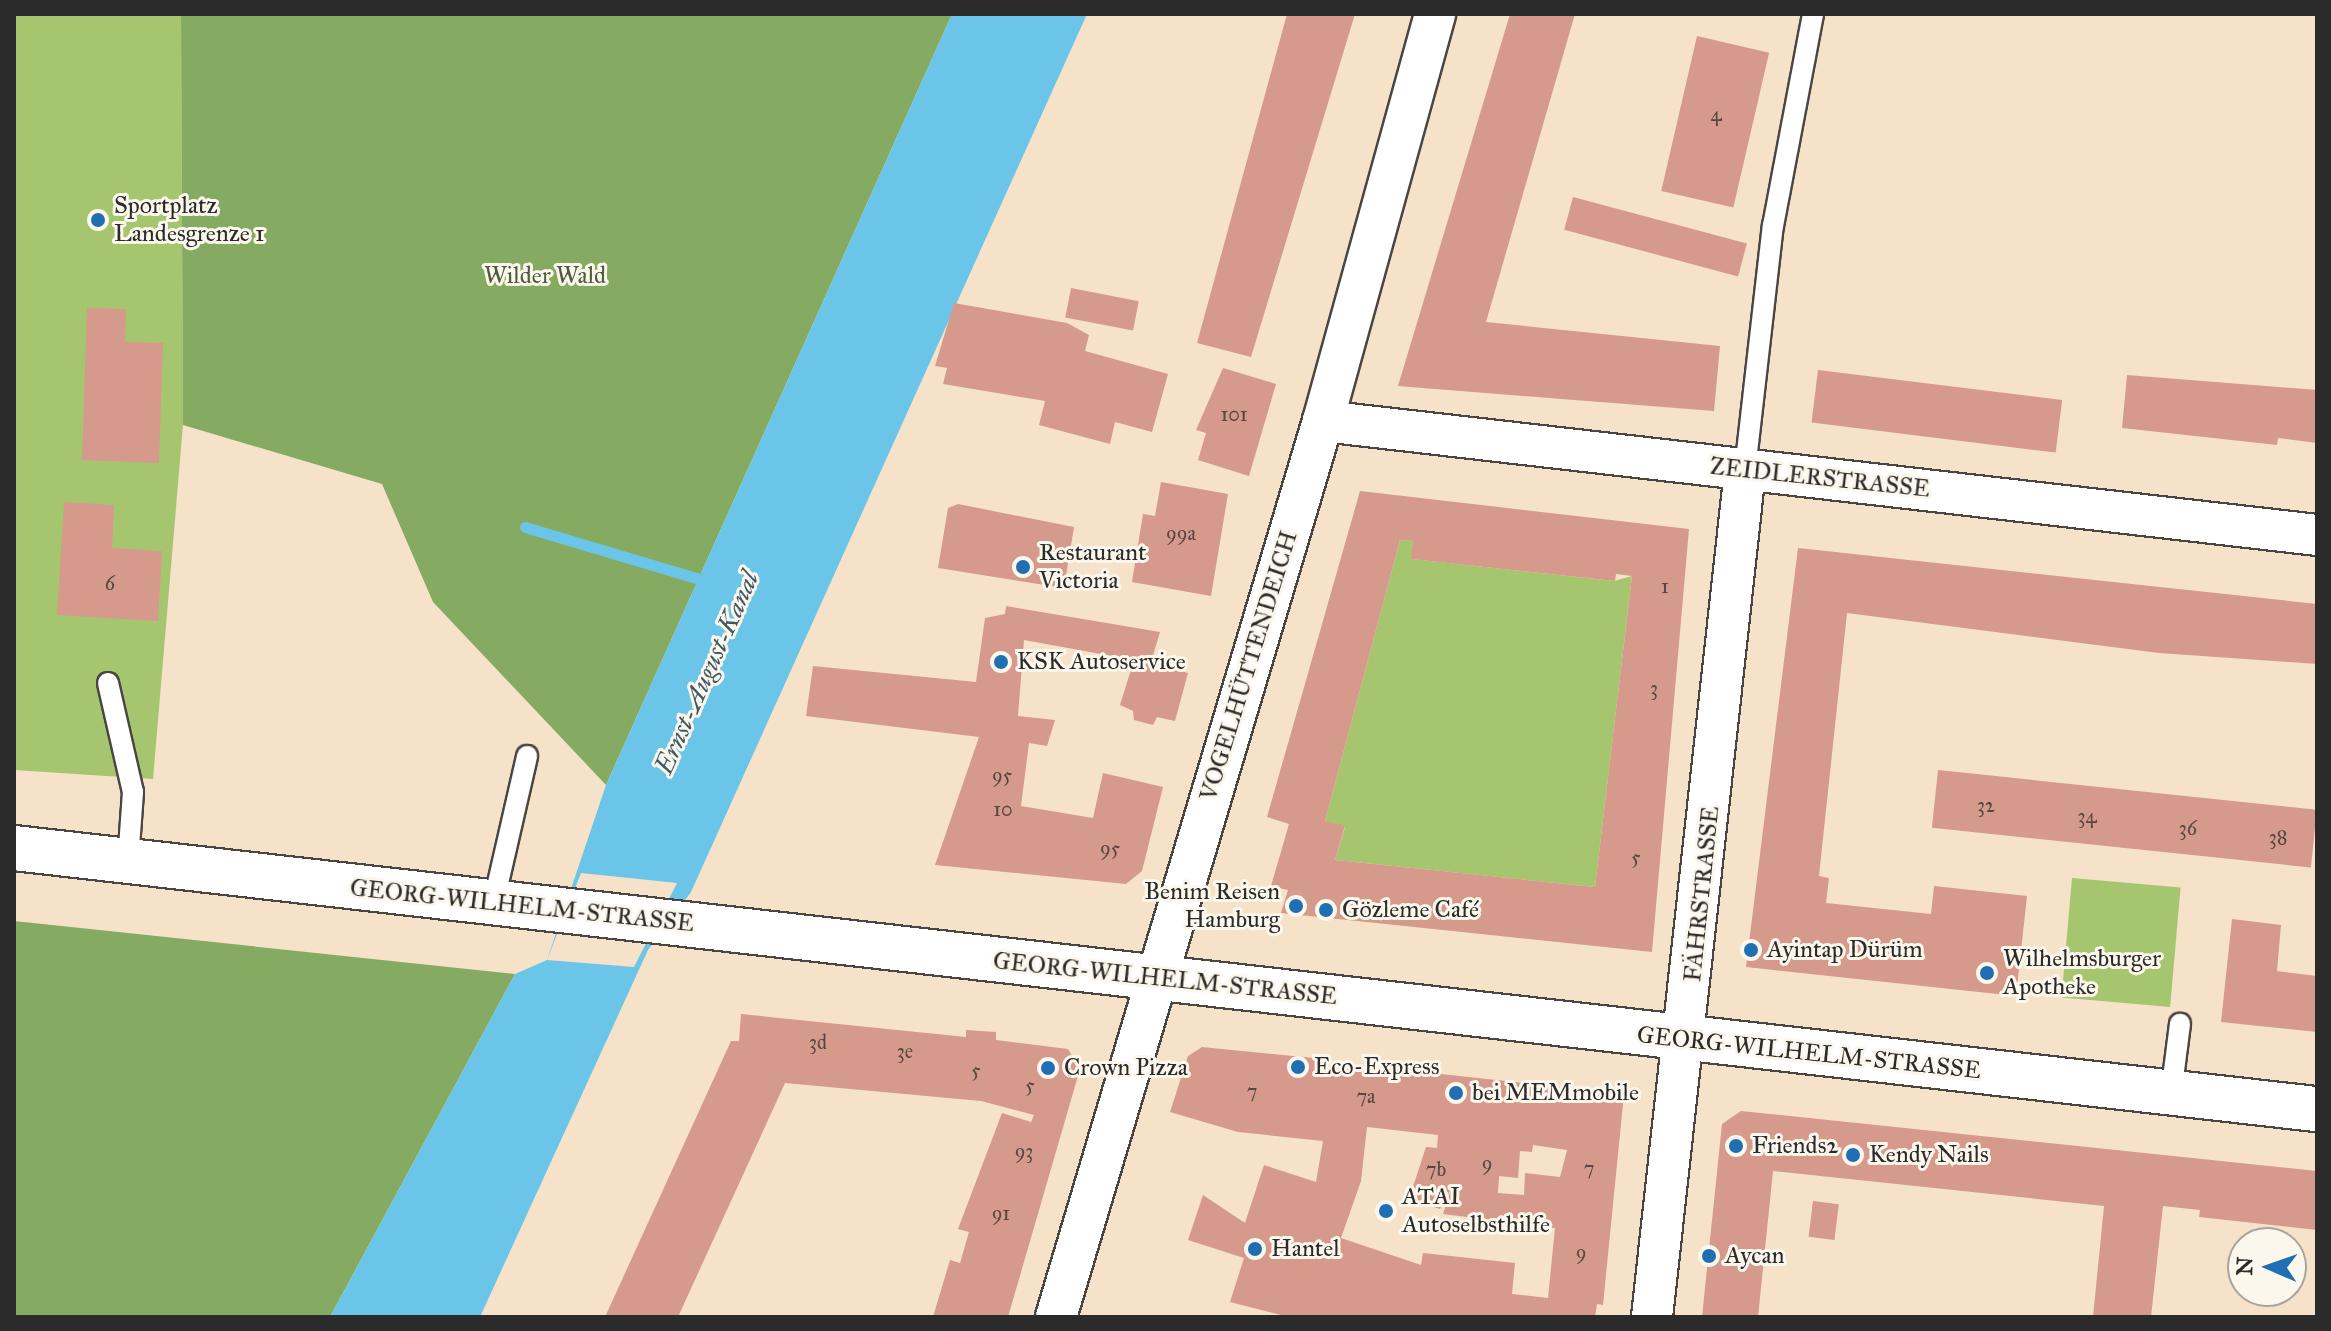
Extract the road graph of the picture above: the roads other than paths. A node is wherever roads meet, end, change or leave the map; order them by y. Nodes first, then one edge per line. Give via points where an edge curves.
1 (1435, 14) edge
2 (1813, 14) edge
3 (1323, 421) junction
4 (1745, 470) junction
5 (2317, 535) edge
6 (108, 683) dead end
7 (527, 756) dead end
8 (14, 848) edge
9 (128, 862) junction
10 (493, 905) junction
11 (1158, 979) junction
12 (2180, 1024) dead end
13 (1684, 1039) junction
14 (2171, 1094) junction
15 (2317, 1109) edge
16 (1056, 1317) edge
17 (1652, 1317) edge

1 - 3 street, VOGELHÜTTENDEICH
2 - 4 lane via 1773,226
3 - 4 street, ZEIDLERSTRASSE
3 - 11 street, VOGELHÜTTENDEICH
4 - 5 street, ZEIDLERSTRASSE
4 - 13 street, FÄHRSTRASSE
6 - 9 lane via 133,792
7 - 10 lane
8 - 9 street, GEORG-WILHELM-STRASSE
9 - 10 street, GEORG-WILHELM-STRASSE
10 - 11 street, GEORG-WILHELM-STRASSE
11 - 13 street, GEORG-WILHELM-STRASSE
11 - 16 street, VOGELHÜTTENDEICH
12 - 14 lane
13 - 14 street, GEORG-WILHELM-STRASSE
13 - 17 street, FÄHRSTRASSE
14 - 15 street, GEORG-WILHELM-STRASSE

